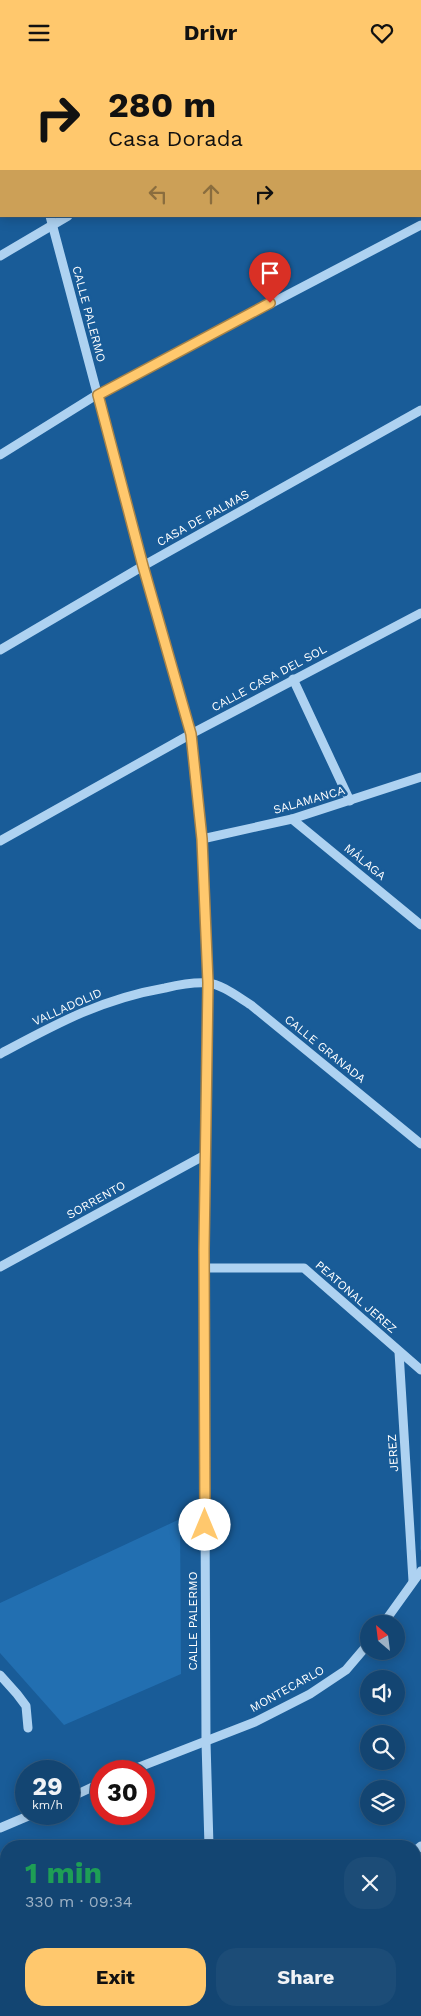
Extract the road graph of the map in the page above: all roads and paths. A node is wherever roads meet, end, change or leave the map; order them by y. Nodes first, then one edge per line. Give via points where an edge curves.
1 (64, 217) edge
2 (51, 220) edge
3 (421, 225) edge
4 (0, 256) edge
5 (98, 395) junction
6 (421, 411) edge
7 (0, 455) edge
8 (143, 566) junction
9 (421, 613) edge
10 (0, 650) edge
11 (293, 679) junction
12 (191, 734) junction
13 (421, 777) edge
14 (350, 801) junction
15 (292, 819) junction
16 (202, 839) junction
17 (0, 841) edge
18 (421, 925) edge
19 (208, 983) junction
20 (0, 1054) edge
21 (421, 1144) edge
22 (205, 1155) junction
23 (0, 1267) edge
24 (204, 1267) junction
25 (399, 1352) junction
26 (421, 1369) edge
27 (421, 1571) edge
28 (413, 1581) junction
29 (389, 1615) edge
30 (360, 1654) edge
31 (0, 1675) edge
32 (28, 1728) dead end
33 (206, 1742) junction
34 (155, 1761) edge
35 (15, 1822) edge
36 (0, 1828) edge
37 (209, 1840) edge

1 - 2 street
2 - 4 street
2 - 5 street, CALLE PALERMO
3 - 5 street
5 - 7 street
5 - 8 street, CALLE PALERMO
6 - 8 street, CASA DE PALMAS
8 - 10 street, CASA DE PALMAS
8 - 12 street, CALLE PALERMO
9 - 11 street, CALLE CASA DEL SOL
11 - 12 street, CALLE CASA DEL SOL
11 - 14 street
12 - 16 street, CALLE PALERMO
12 - 17 street, CALLE CASA DEL SOL
13 - 14 street, SALAMANCA
14 - 15 street, SALAMANCA
15 - 16 street, SALAMANCA
15 - 18 street, MÁLAGA
16 - 19 street, CALLE PALERMO
19 - 20 street, VALLADOLID via 151,990 104,1003 64,1019
19 - 21 street, CALLE GRANADA via 229,992 267,1017
19 - 22 street, CALLE PALERMO
22 - 23 street, SORRENTO
22 - 24 street, CALLE PALERMO
24 - 25 street, PEATONAL JEREZ via 304,1268
24 - 33 street, CALLE PALERMO
25 - 26 street
25 - 28 street, JEREZ
27 - 28 street
28 - 29 street
30 - 33 street, MONTECARLO via 346,1670 310,1694
31 - 32 street via 26,1707
33 - 34 street, MONTECARLO
33 - 37 street, CALLE PALERMO
35 - 36 street

